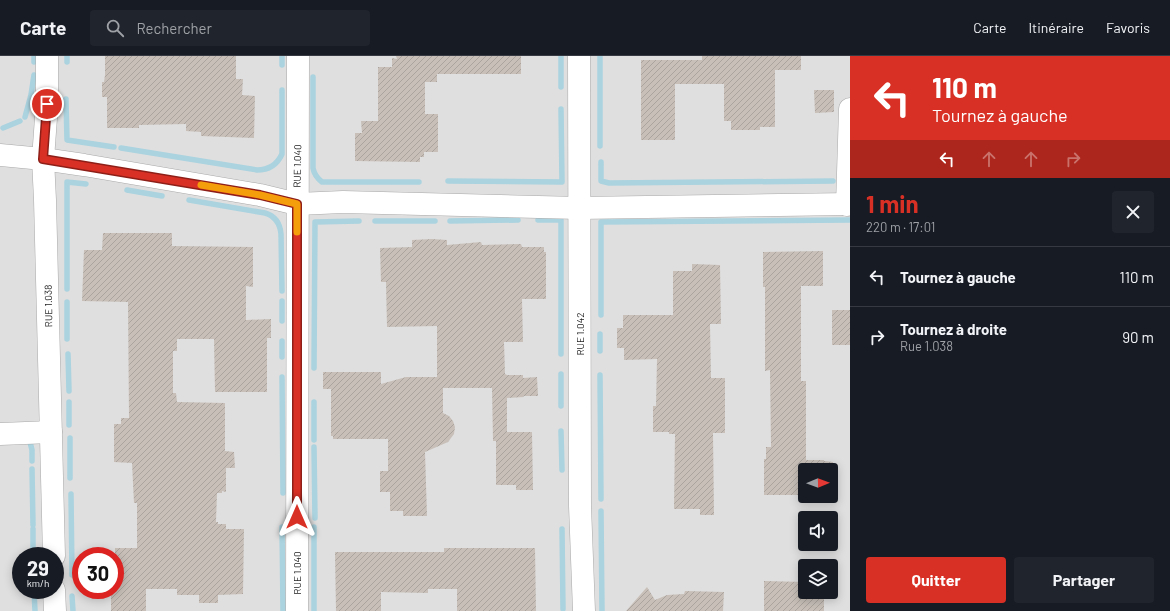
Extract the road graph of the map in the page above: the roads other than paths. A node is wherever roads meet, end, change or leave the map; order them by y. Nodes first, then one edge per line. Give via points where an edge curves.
1 (48, 56) edge
2 (298, 56) edge
3 (578, 56) edge
4 (850, 109) edge
5 (0, 155) edge
6 (43, 159) junction
7 (297, 204) junction
8 (849, 204) edge
9 (579, 208) junction
10 (51, 432) junction
11 (0, 434) edge
12 (54, 547) edge
13 (54, 599) edge
14 (55, 611) edge
15 (297, 611) edge
16 (584, 611) edge

1 - 6 street, RUE 1.038
2 - 7 street, RUE 1.040
3 - 9 street, RUE 1.042
4 - 8 street
5 - 6 street
6 - 7 street via 253,194
6 - 10 street, RUE 1.038
7 - 9 street via 343,202
7 - 15 street, RUE 1.040
8 - 9 street
9 - 16 street, RUE 1.042 via 580,506
10 - 11 street
10 - 12 street, RUE 1.038
13 - 14 street

